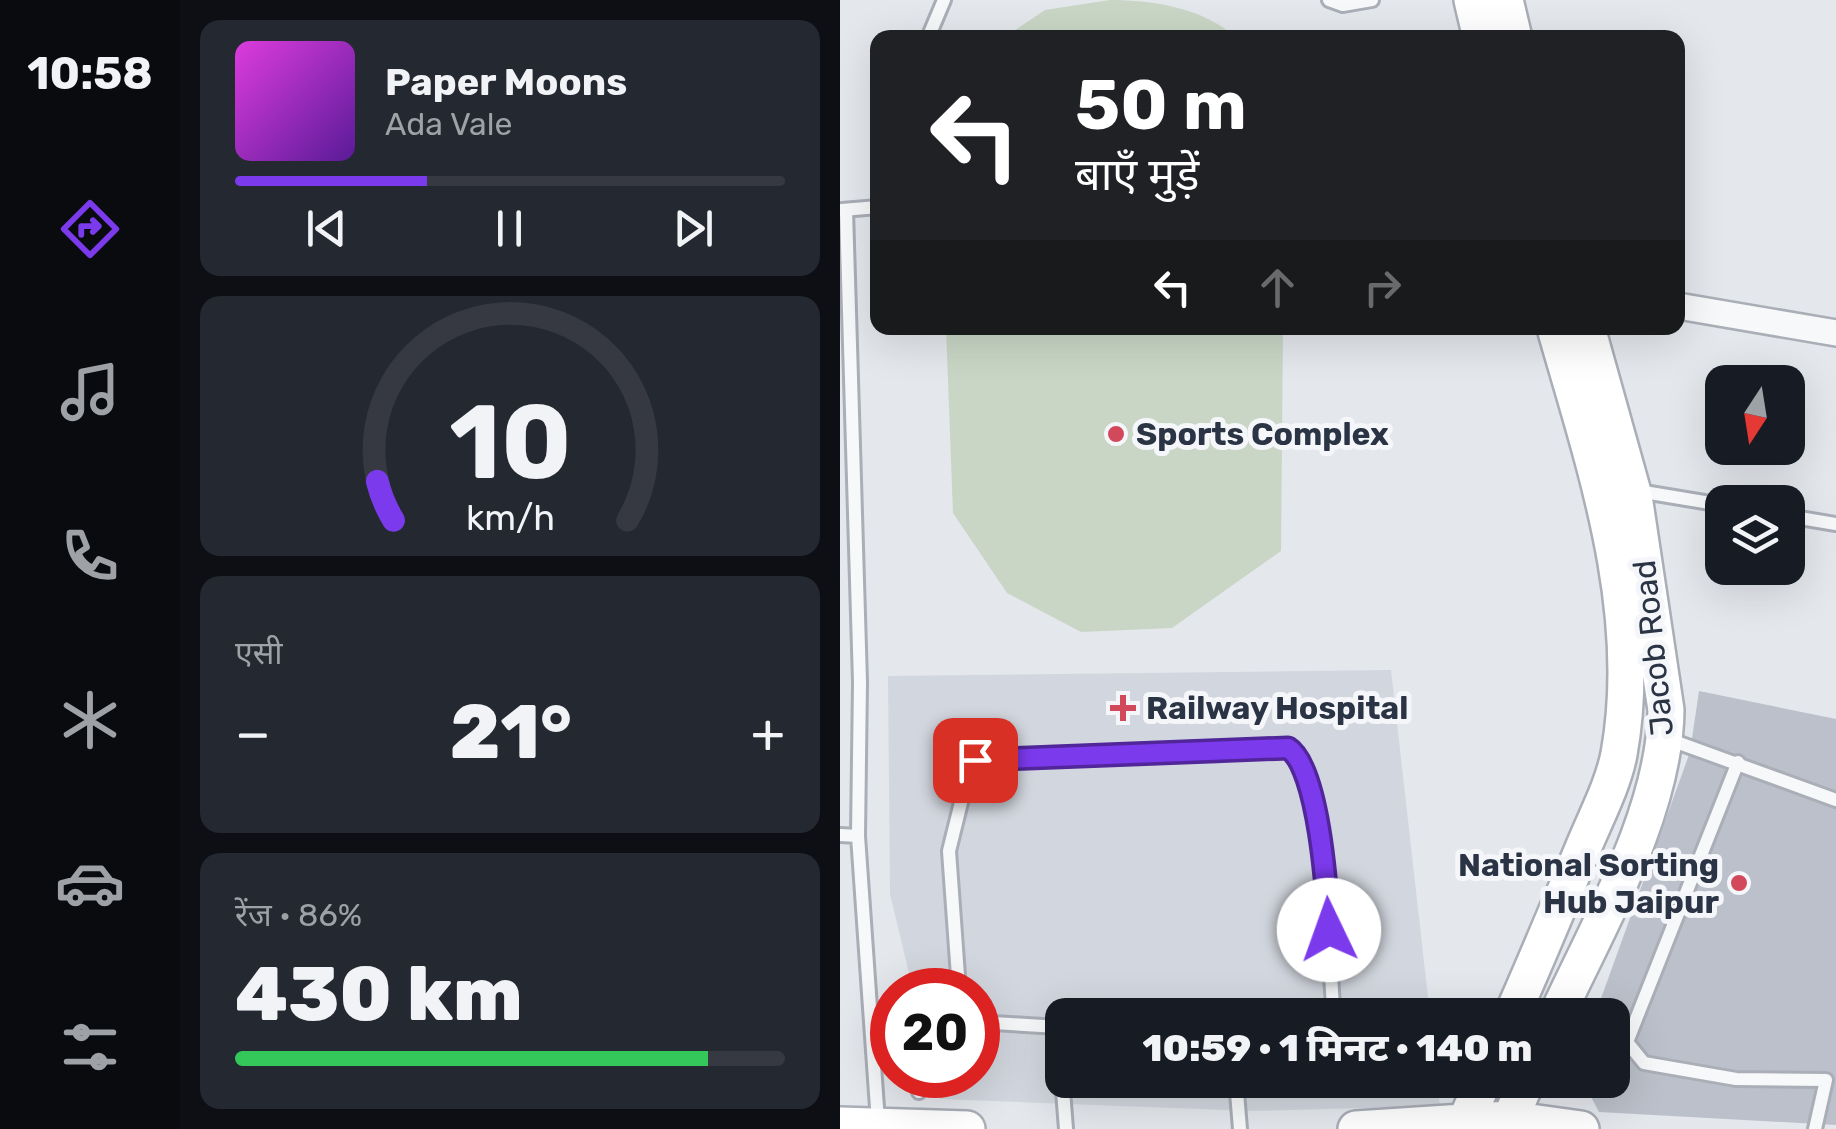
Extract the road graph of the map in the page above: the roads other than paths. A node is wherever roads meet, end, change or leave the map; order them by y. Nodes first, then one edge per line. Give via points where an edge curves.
1 (944, 0) edge
2 (1330, 0) edge
3 (1372, 0) edge
4 (1472, 0) edge
5 (1504, 0) edge
6 (931, 30) edge
7 (1479, 30) edge
8 (1512, 30) edge
9 (870, 207) edge
10 (843, 210) edge
11 (1685, 307) edge
12 (1836, 333) edge
13 (1558, 335) edge
14 (1587, 335) edge
15 (1620, 502) junction
16 (1705, 502) edge
17 (1805, 519) edge
18 (1836, 524) edge
19 (1665, 738) junction
20 (1738, 762) junction
21 (1836, 800) edge
22 (840, 835) edge
23 (858, 836) junction
24 (957, 968) edge
25 (1332, 998) edge
26 (1519, 998) edge
27 (1565, 998) edge
28 (1000, 1023) edge
29 (1045, 1025) edge
30 (1831, 1080) edge
31 (1064, 1098) edge
32 (1237, 1098) edge
33 (1476, 1098) edge
34 (1519, 1098) edge
35 (878, 1123) junction
36 (1464, 1124) edge
37 (1508, 1124) edge
38 (840, 1125) edge
39 (967, 1129) edge
40 (1066, 1129) edge
41 (1240, 1129) edge
42 (1356, 1129) edge
43 (1581, 1129) edge
44 (1815, 1129) edge

1 - 6 lane
2 - 3 lane
4 - 7 street
5 - 8 street
9 - 10 lane
10 - 23 lane via 860,682
11 - 12 street
13 - 15 street, Jacob Road
14 - 15 street, Jacob Road
15 - 16 lane via 1644,492
15 - 19 street, Jacob Road via 1666,710
15 - 26 street, Jacob Road via 1625,637 1619,757
17 - 18 lane
19 - 20 lane
19 - 27 street, Jacob Road via 1640,827
20 - 21 lane
20 - 30 lane via 1627,1042 1644,1063 1736,1079
22 - 23 lane
23 - 35 lane
24 - 25 lane via 949,851 971,762 1283,747 1300,760 1323,844
28 - 29 lane
30 - 44 lane
31 - 40 lane
32 - 41 lane
33 - 36 street
34 - 37 street
35 - 38 street
35 - 39 street
36 - 37 street
36 - 42 street
37 - 43 street

